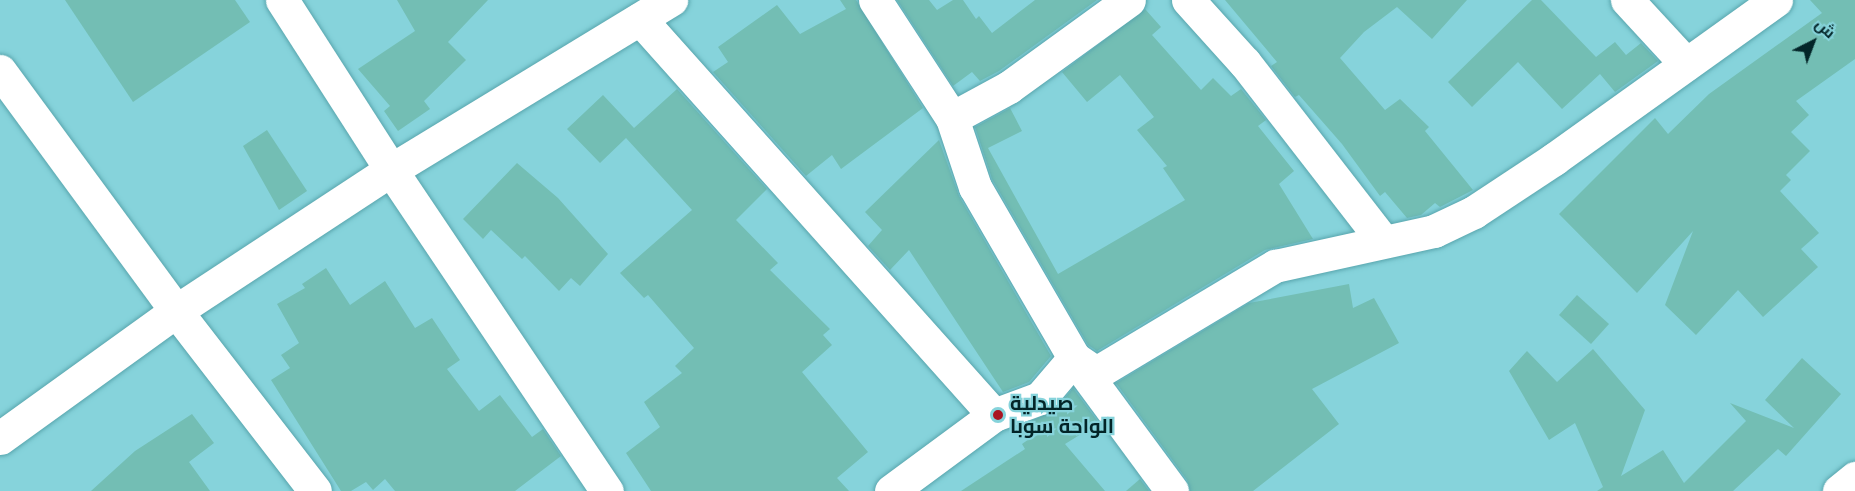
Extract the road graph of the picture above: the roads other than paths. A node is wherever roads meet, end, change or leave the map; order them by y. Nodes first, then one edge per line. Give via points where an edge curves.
1 (282, 0) edge
2 (671, 0) edge
3 (876, 0) edge
4 (1129, 0) edge
5 (1188, 0) edge
6 (1627, 0) edge
7 (1776, 0) edge
8 (640, 19) junction
9 (1686, 64) junction
10 (0, 71) edge
11 (952, 118) junction
12 (391, 170) junction
13 (1383, 241) junction
14 (176, 311) junction
15 (1074, 358) junction
16 (994, 415) junction
17 (0, 438) edge
18 (1855, 478) edge
19 (315, 491) edge
20 (608, 491) edge
21 (891, 491) edge
22 (1172, 491) edge
23 (1839, 491) edge

1 - 12 street
2 - 8 street
3 - 11 street
4 - 11 street via 1009,87
5 - 13 street via 1245,63
6 - 9 street
7 - 9 street
8 - 12 street
8 - 16 street
9 - 13 street via 1474,212 1434,231
10 - 14 street
11 - 15 street via 975,187
12 - 14 street
12 - 20 street
13 - 15 street via 1275,266 1096,373
14 - 17 street
14 - 19 street
15 - 16 street via 1040,398
15 - 22 street
16 - 21 street
18 - 23 street

